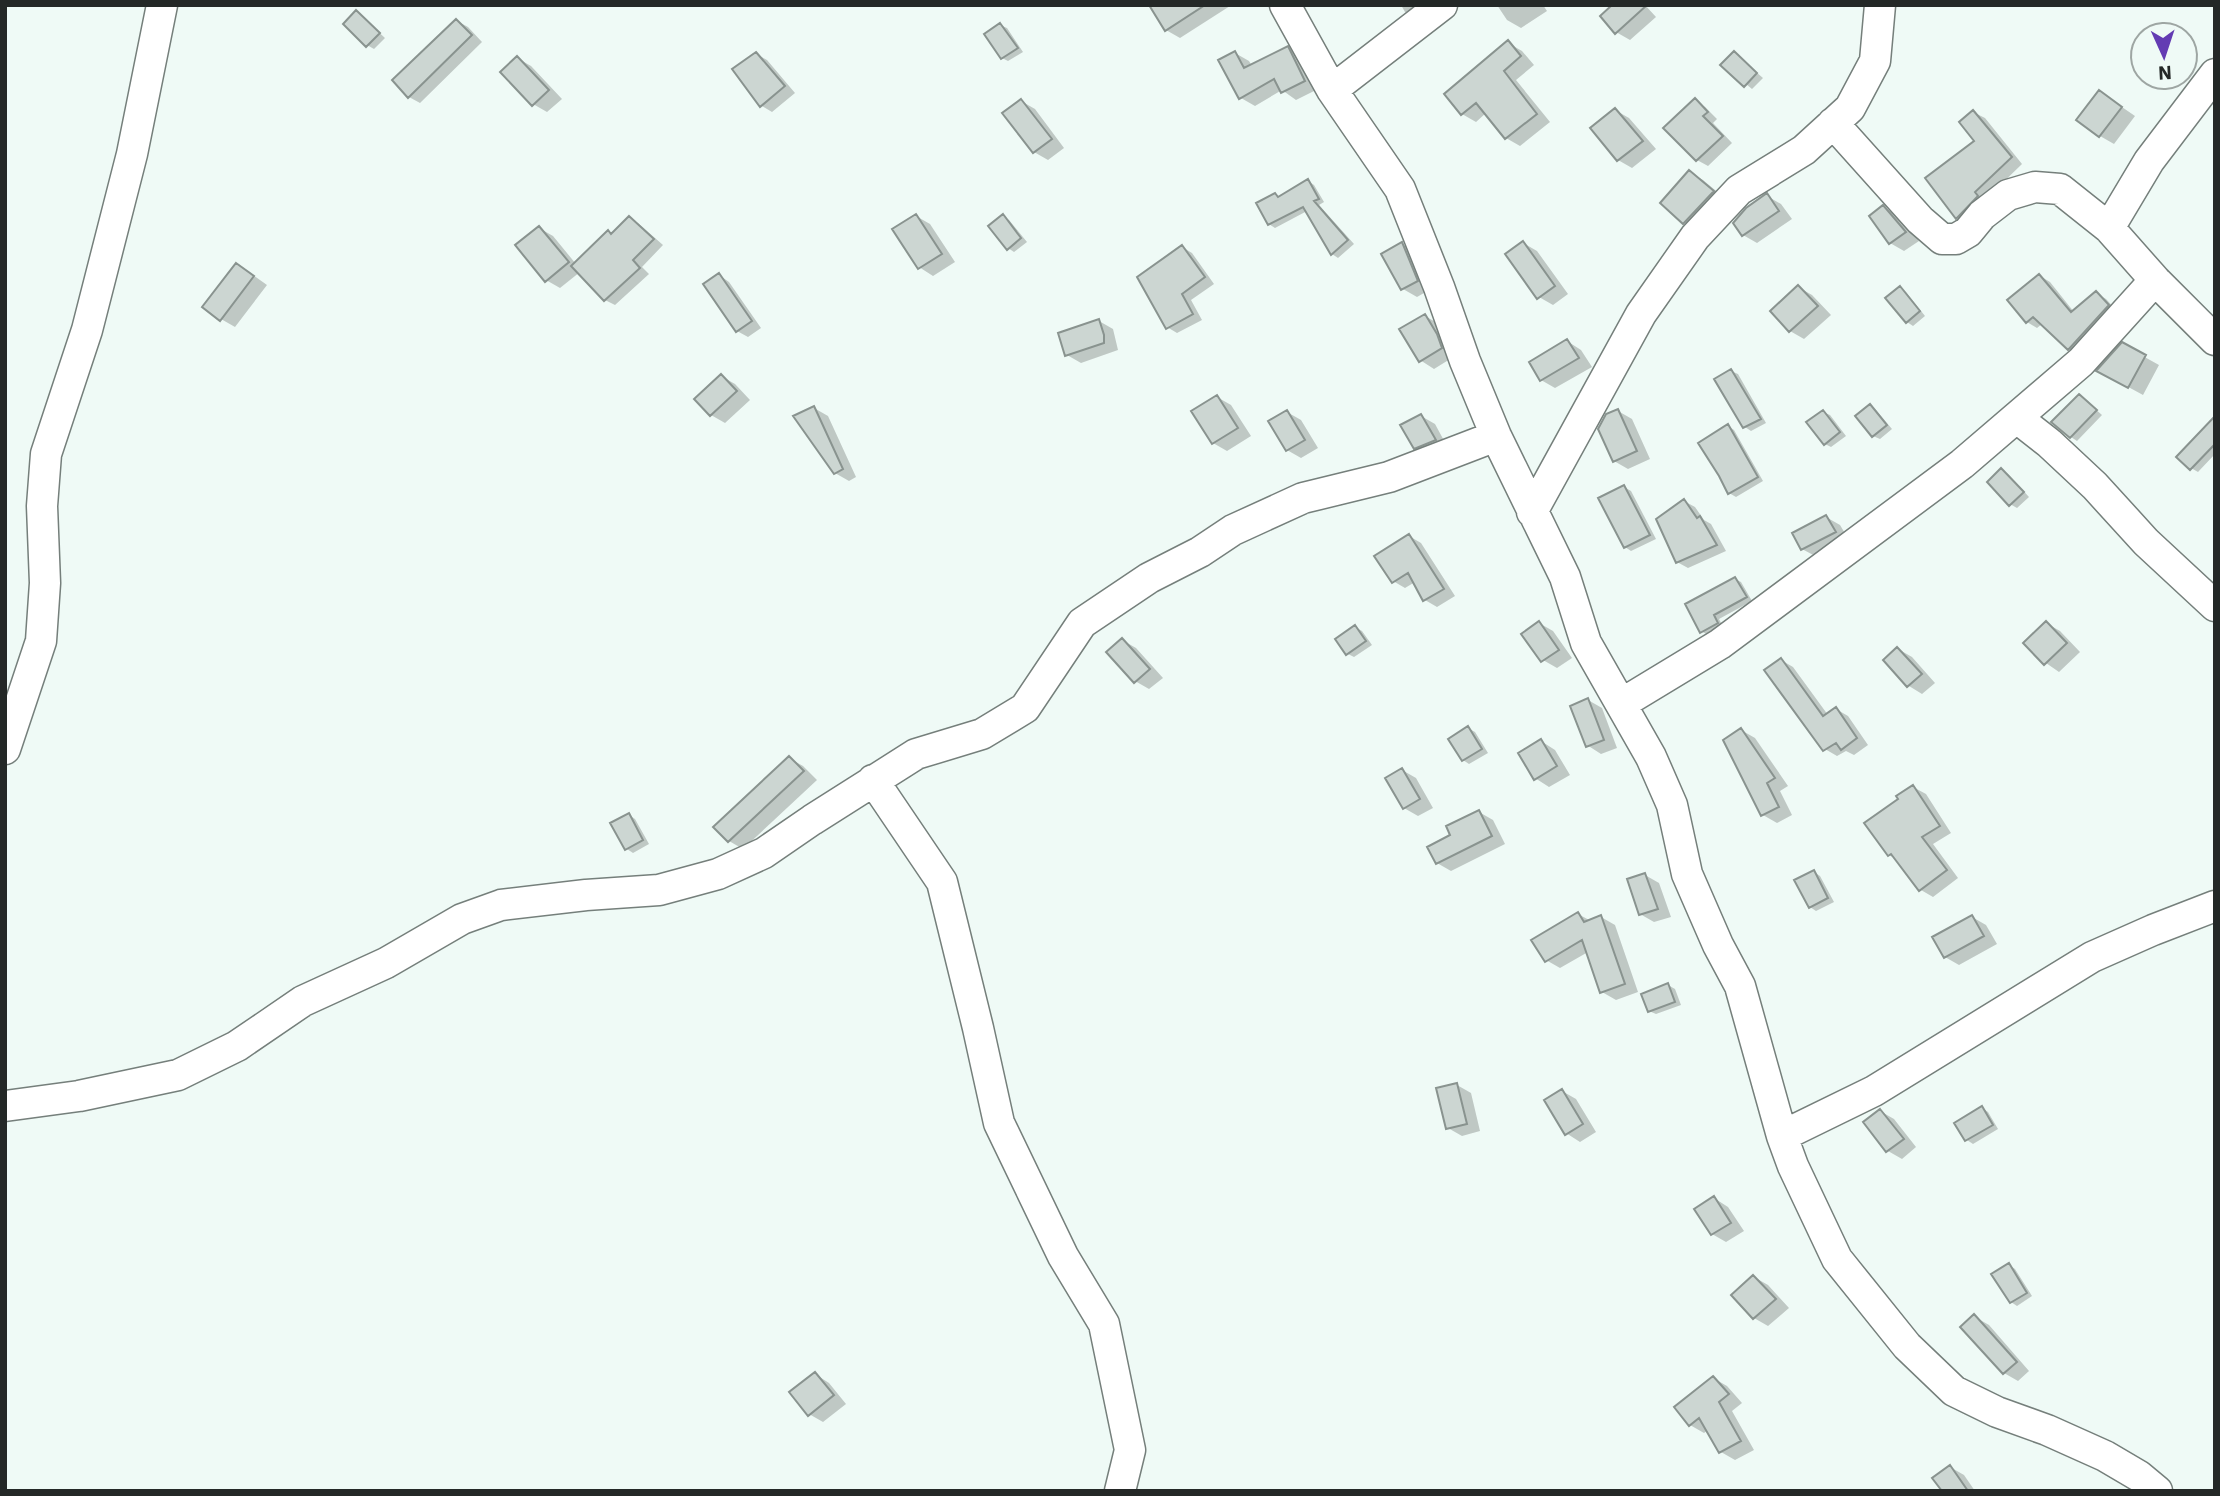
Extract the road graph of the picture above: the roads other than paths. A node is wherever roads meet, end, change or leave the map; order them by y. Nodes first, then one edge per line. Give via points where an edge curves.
1 (162, 5) edge
2 (1285, 5) edge
3 (1442, 5) edge
4 (1880, 5) edge
5 (2215, 74) edge
6 (1332, 90) junction
7 (1833, 123) junction
8 (2109, 228) junction
9 (2155, 279) junction
10 (2215, 340) edge
11 (2017, 418) junction
12 (1496, 436) junction
13 (1532, 512) junction
14 (2215, 606) edge
15 (1621, 704) junction
16 (5, 748) edge
17 (873, 780) junction
18 (2215, 906) edge
19 (5, 1106) edge
20 (1782, 1136) junction
21 (1120, 1491) edge
22 (2157, 1491) edge

1 - 16 street via 132,155 94,303 46,454 41,641
2 - 6 street
3 - 6 street
4 - 7 street via 1875,61 1850,108
5 - 8 street via 2149,161
6 - 12 street via 1400,189
7 - 8 street via 1942,239 1968,232 2008,195 2035,187 2060,189
7 - 13 street via 1804,150 1739,190 1695,237 1641,314
8 - 9 street
9 - 10 street
9 - 11 street via 2081,362
11 - 14 street via 2095,486 2146,542
11 - 15 street via 1720,644
12 - 13 street
12 - 17 street via 1390,477 1303,498 1233,530 1082,623 1025,708 982,734 916,754
13 - 15 street via 1564,577 1586,643
15 - 20 street via 1672,804 1687,874 1740,986
17 - 19 street via 764,853 718,874 659,890 501,905 462,919 386,963 303,1000 237,1046 178,1075
17 - 21 street via 942,882 999,1123 1063,1256 1104,1324 1130,1450
18 - 20 street via 2092,957 1874,1091
20 - 22 street via 1837,1259 1908,1346 1954,1391 2105,1457

